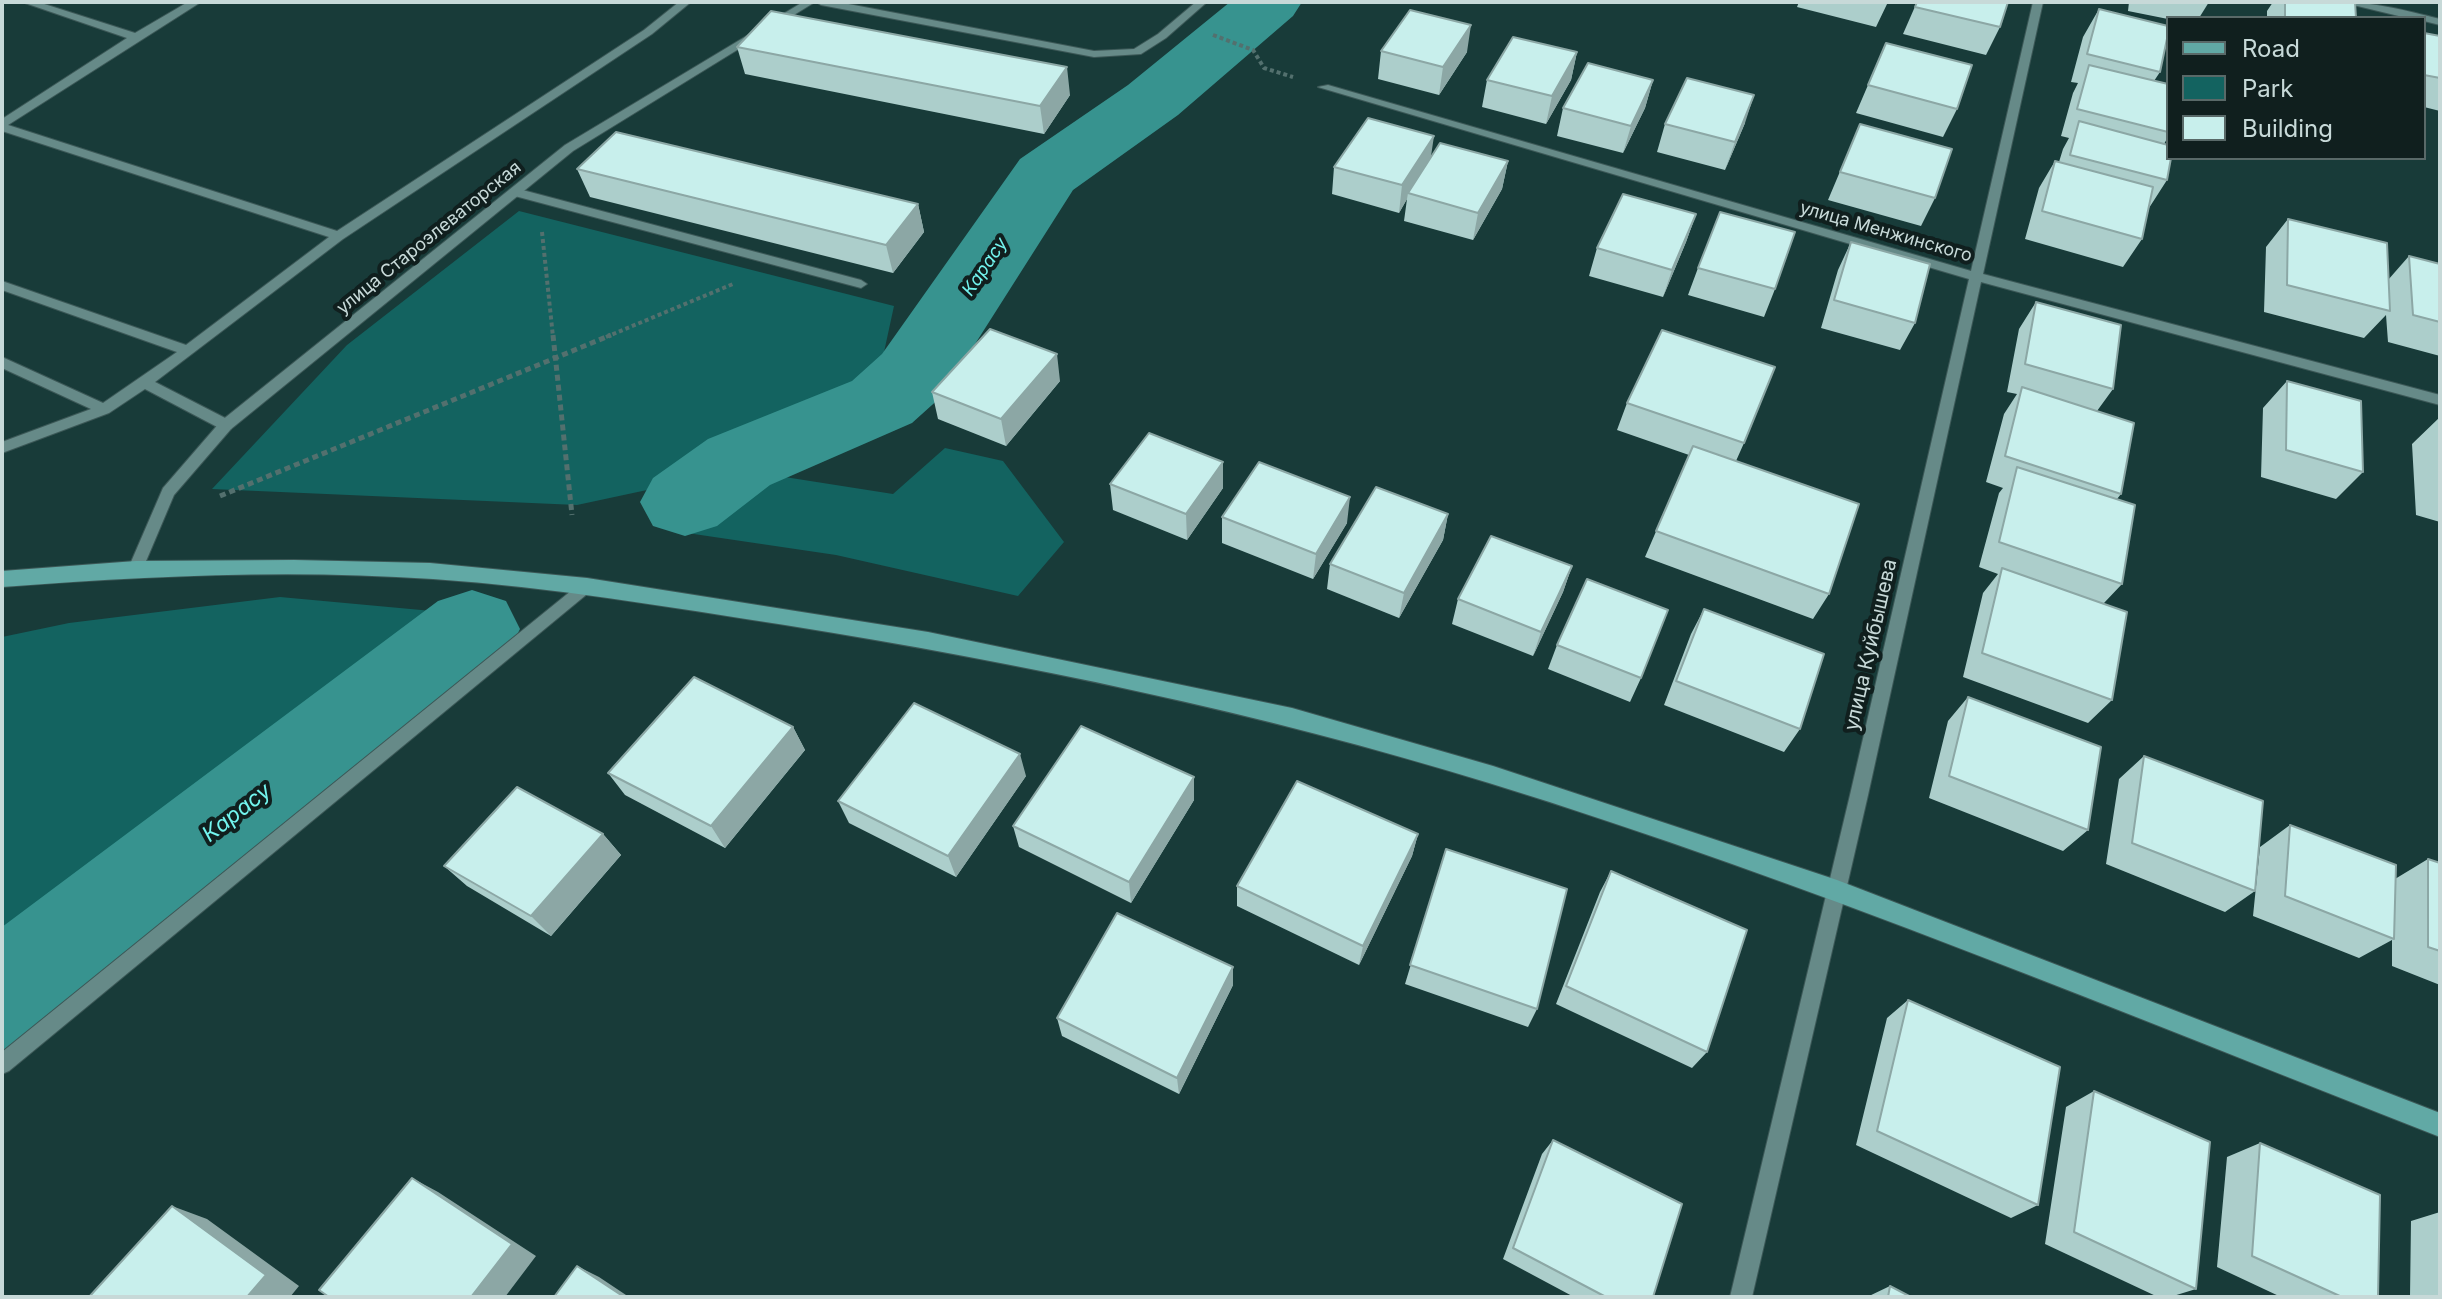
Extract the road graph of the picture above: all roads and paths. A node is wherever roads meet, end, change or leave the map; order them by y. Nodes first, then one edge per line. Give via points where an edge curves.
1 (27, 2) edge
2 (196, 2) edge
3 (686, 2) edge
4 (810, 2) edge
5 (821, 2) edge
6 (1202, 2) edge
7 (2038, 2) edge
8 (2346, 2) edge
9 (2413, 16) edge
10 (1204, 32) dead end
11 (136, 37) junction
12 (1324, 87) joint
13 (2, 126) edge
14 (515, 192) junction
15 (539, 199) junction
16 (339, 236) junction
17 (783, 263) junction
18 (1977, 277) junction
19 (861, 284) dead end
20 (2, 285) edge
21 (188, 351) junction
22 (556, 357) junction
23 (2, 362) edge
24 (145, 383) junction
25 (2440, 400) edge
26 (104, 409) junction
27 (226, 425) junction
28 (2, 448) edge
29 (220, 496) dead end
30 (572, 515) dead end
31 (136, 569) junction
32 (2, 579) edge
33 (587, 586) junction
34 (1837, 890) junction
35 (2, 1064) edge
36 (2440, 1125) edge
37 (1741, 1297) edge

1 - 11 street
2 - 11 street
3 - 16 street
4 - 14 street, улица Староэлеваторская via 569,148
5 - 6 street via 1094,54 1137,52
7 - 18 street, улица Куйбышева
8 - 9 street
10 - 12 path via 1253,50 1264,68
11 - 13 street
12 - 18 street, улица Менжинского
13 - 16 street
14 - 15 street
14 - 27 street, улица Староэлеваторская
15 - 17 street
15 - 22 path
16 - 21 street
17 - 19 street
17 - 22 path
18 - 25 street, улица Менжинского
18 - 34 street, улица Куйбышева
20 - 21 street
21 - 24 street
22 - 29 path
22 - 30 path
23 - 26 street
24 - 26 street
24 - 27 street
26 - 28 street
27 - 31 street, улица Староэлеваторская via 168,492
31 - 32 main road
31 - 33 main road via 430,571
33 - 34 main road via 928,640 1292,717 1493,775
33 - 35 street
34 - 36 main road
34 - 37 street, улица Куйбышева

